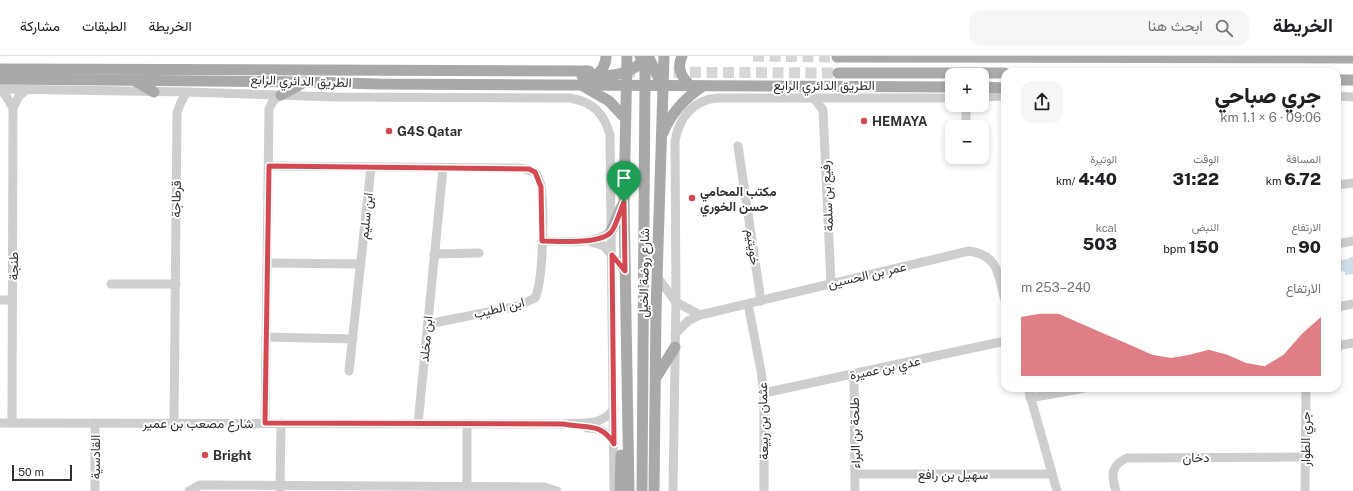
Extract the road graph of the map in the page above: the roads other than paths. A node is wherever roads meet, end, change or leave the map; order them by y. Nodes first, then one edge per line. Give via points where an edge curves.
1 (606, 56) edge
2 (627, 56) edge
3 (664, 56) edge
4 (682, 56) edge
5 (837, 57) edge
6 (1277, 57) edge
7 (1353, 58) edge
8 (648, 59) edge
9 (0, 69) edge
10 (626, 73) junction
11 (838, 73) tunnel mouth
12 (592, 74) junction
13 (1001, 74) edge
14 (0, 79) edge
15 (1341, 80) edge
16 (1353, 80) edge
17 (134, 81) junction
18 (307, 82) junction
19 (416, 84) junction
20 (581, 85) junction
21 (626, 86) junction
22 (645, 86) junction
23 (662, 86) junction
24 (691, 86) junction
25 (703, 86) junction
26 (801, 87) junction
27 (945, 87) edge
28 (1001, 88) edge
29 (0, 89) edge
30 (989, 89) edge
31 (26, 90) junction
32 (1341, 91) edge
33 (1353, 91) edge
34 (158, 92) junction
35 (188, 92) junction
36 (989, 92) edge
37 (257, 94) junction
38 (281, 95) junction
39 (1001, 95) edge
40 (1341, 96) edge
41 (1353, 97) edge
42 (945, 98) edge
43 (814, 99) junction
44 (831, 99) junction
45 (13, 108) junction
46 (269, 109) junction
47 (823, 110) junction
48 (177, 113) junction
49 (625, 118) junction
50 (661, 139) junction
51 (738, 146) dead end
52 (269, 166) junction
53 (371, 167) junction
54 (443, 168) junction
55 (1353, 183) edge
56 (1341, 184) edge
57 (624, 202) junction
58 (612, 232) junction
59 (542, 241) junction
60 (586, 241) junction
61 (1353, 241) edge
62 (1341, 243) edge
63 (479, 253) dead end
64 (434, 254) junction
65 (612, 255) junction
66 (268, 264) junction
67 (361, 264) junction
68 (625, 271) junction
69 (658, 278) junction
70 (831, 283) junction
71 (111, 284) dead end
72 (176, 284) junction
73 (1001, 285) edge
74 (0, 300) edge
75 (12, 300) junction
76 (760, 301) junction
77 (676, 302) junction
78 (748, 304) junction
79 (1353, 304) edge
80 (1341, 306) edge
81 (700, 315) junction
82 (428, 324) junction
83 (675, 334) junction
84 (266, 337) junction
85 (353, 339) junction
86 (1001, 342) edge
87 (1353, 343) edge
88 (1341, 345) edge
89 (675, 346) junction
90 (349, 371) dead end
91 (854, 375) junction
92 (656, 377) junction
93 (1029, 392) edge
94 (1063, 392) edge
95 (1306, 392) edge
96 (764, 393) junction
97 (1030, 398) junction
98 (627, 405) junction
99 (614, 409) junction
100 (0, 422) edge
101 (12, 423) junction
102 (96, 423) junction
103 (174, 423) junction
104 (265, 423) junction
105 (281, 423) junction
106 (418, 424) junction
107 (467, 424) junction
108 (564, 424) junction
109 (614, 444) junction
110 (1305, 457) junction
111 (855, 474) junction
112 (1052, 474) junction
113 (280, 488) edge
114 (374, 488) edge
115 (467, 488) edge
116 (95, 491) edge
117 (189, 491) edge
118 (557, 491) edge
119 (614, 491) edge
120 (620, 491) edge
121 (629, 491) edge
122 (642, 491) edge
123 (654, 491) edge
124 (673, 491) edge
125 (764, 491) edge
126 (855, 491) edge
127 (1057, 491) edge
128 (1116, 491) edge
129 (1305, 491) edge

1 - 12 main road via 605,66 601,72
2 - 10 main road, شارع روضة الخيل
3 - 23 main road, شارع روضة الخيل
4 - 24 main road via 679,68 681,75
5 - 6 main road
6 - 7 main road
8 - 10 main road
8 - 21 main road
8 - 22 main road
8 - 23 main road
9 - 12 main road, الطريق الدائري الرابع
10 - 12 main road
10 - 21 main road, شارع روضة الخيل
11 - 13 main road, الطريق الدائري الرابع
12 - 19 main road via 457,76
14 - 17 main road
15 - 16 main road
17 - 18 main road
17 - 34 main road
18 - 19 main road
18 - 38 main road
19 - 20 main road
20 - 21 main road
20 - 49 main road via 609,101
21 - 22 main road
21 - 49 main road, شارع روضة الخيل
22 - 23 main road
22 - 122 main road
23 - 24 main road
23 - 50 main road, شارع روضة الخيل
24 - 25 main road
25 - 26 main road
25 - 50 main road via 692,93 673,114
26 - 27 main road
26 - 43 street
28 - 30 main road
29 - 31 street, الطريق الدائري الرابع
29 - 45 street
31 - 34 street, الطريق الدائري الرابع
31 - 45 street via 19,96
32 - 33 street
34 - 35 street, الطريق الدائري الرابع
34 - 48 street via 173,102
35 - 37 street, الطريق الدائري الرابع
35 - 48 street, قرطاجة
36 - 39 street
37 - 38 street, الطريق الدائري الرابع
37 - 46 street
38 - 46 street via 273,100
38 - 58 street, الطريق الدائري الرابع via 570,98 585,102 598,110 608,125
40 - 41 street
42 - 44 street, الطريق الدائري الرابع
43 - 44 street, الطريق الدائري الرابع
43 - 47 street
43 - 77 street, الطريق الدائري الرابع via 709,99 697,104 681,120 675,141
44 - 47 street
45 - 75 street, طنجة
46 - 52 street
47 - 70 street, رفيع بن سلمة
48 - 72 street, قرطاجة
49 - 57 main road, شارع روضة الخيل
50 - 69 main road, شارع روضة الخيل
51 - 76 street, خويتيم
52 - 53 street, ابن الطيب
52 - 66 street
53 - 54 street, ابن الطيب
53 - 67 street, ابن سليم
54 - 59 street, ابن الطيب via 521,168 535,172 541,187
54 - 64 street, ابن مخلد
55 - 56 street
57 - 58 main road
57 - 68 main road, شارع روضة الخيل
58 - 60 street via 604,237
58 - 65 street
59 - 60 street
59 - 82 street, ابن الطيب via 540,282 535,298 518,306
60 - 65 street via 604,246
61 - 62 street
63 - 64 street
64 - 82 street, ابن مخلد
65 - 68 street
65 - 99 street
66 - 67 street
66 - 84 street
67 - 85 street, ابن سليم
68 - 98 main road, شارع روضة الخيل
69 - 77 street
69 - 92 main road, شارع روضة الخيل
70 - 73 street, عمر بن الحسين via 969,251 977,252 991,260 996,266
70 - 76 street, عمر بن الحسين
71 - 72 street
72 - 103 street, قرطاجة
74 - 75 street
75 - 101 street, طنجة
76 - 78 street, عمر بن الحسين
77 - 81 street
77 - 83 street
78 - 81 street, عمر بن الحسين
78 - 96 street, عثمان بن ربيعة
79 - 80 street
81 - 83 street, عمر بن الحسين via 688,321
82 - 106 street, ابن مخلد
83 - 89 street
84 - 85 street
84 - 104 street
85 - 90 street, ابن سليم
86 - 91 street, عدي بن عميرة
87 - 88 street
89 - 92 main road
89 - 124 street
91 - 96 street, عدي بن عميرة
91 - 111 street, طلحة بن البراء
92 - 123 main road, شارع روضة الخيل
93 - 97 street
94 - 97 street
95 - 110 street, جري الطوار
96 - 125 street, عثمان بن ربيعة
97 - 112 street
98 - 120 main road via 622,431
98 - 121 main road, شارع روضة الخيل
99 - 108 street, شارع مصعب بن عمير via 606,419 599,422
99 - 109 street
100 - 101 street, شارع مصعب بن عمير
101 - 102 street, شارع مصعب بن عمير
102 - 103 street, شارع مصعب بن عمير
102 - 116 street, القادسية
103 - 104 street, شارع مصعب بن عمير
104 - 105 street, شارع مصعب بن عمير
105 - 106 street, شارع مصعب بن عمير
105 - 113 street
106 - 107 street, شارع مصعب بن عمير
107 - 108 street, شارع مصعب بن عمير
107 - 115 street
108 - 109 street, شارع مصعب بن عمير via 602,430 609,435
109 - 119 street
110 - 128 street, دخان via 1127,458 1117,463 1114,469 1113,482
110 - 129 street, جري الطوار
111 - 112 street, سهيل بن رافع
111 - 126 street, طلحة بن البراء
112 - 127 street
113 - 114 street
113 - 117 street via 200,485
114 - 115 street
115 - 118 street via 544,487

